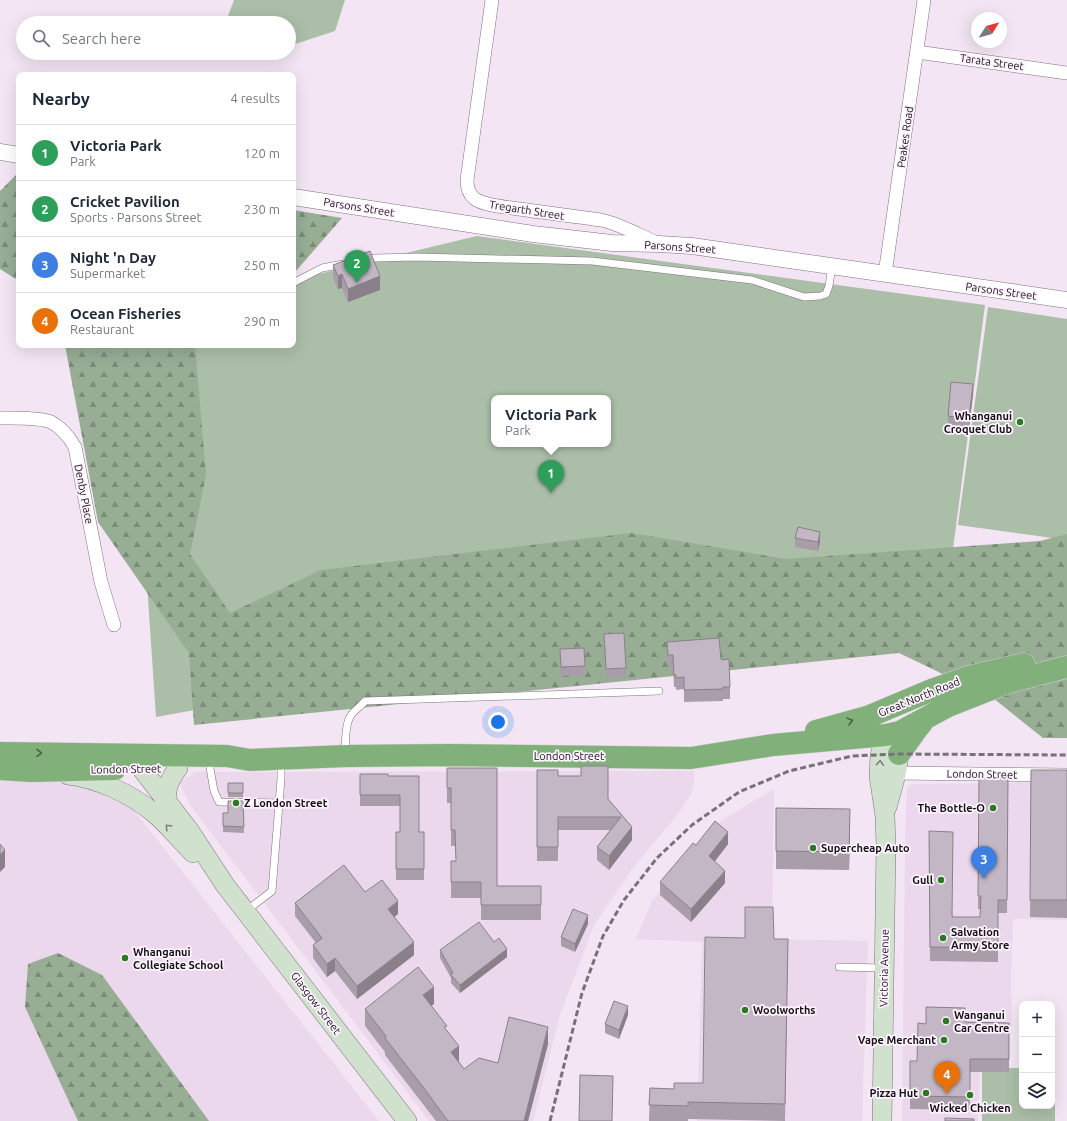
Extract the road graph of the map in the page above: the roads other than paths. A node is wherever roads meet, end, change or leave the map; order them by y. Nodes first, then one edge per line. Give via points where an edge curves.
1 (492, 0) edge
2 (924, 0) edge
3 (917, 52) junction
4 (1067, 73) edge
5 (0, 152) edge
6 (16, 155) edge
7 (296, 197) edge
8 (659, 244) junction
9 (832, 266) junction
10 (885, 274) junction
11 (296, 281) edge
12 (1067, 300) edge
13 (0, 418) edge
14 (114, 625) dead end
15 (1067, 655) edge
16 (1067, 667) edge
17 (1009, 682) junction
18 (659, 691) dead end
19 (929, 716) junction
20 (886, 735) junction
21 (773, 745) junction
22 (0, 753) edge
23 (346, 756) junction
24 (250, 760) junction
25 (281, 760) junction
26 (136, 762) junction
27 (898, 764) junction
28 (178, 768) junction
29 (210, 768) junction
30 (0, 769) edge
31 (31, 770) junction
32 (1067, 775) edge
33 (166, 801) junction
34 (279, 803) junction
35 (885, 816) junction
36 (225, 885) junction
37 (246, 911) junction
38 (839, 967) dead end
39 (884, 968) junction
40 (407, 1121) edge
41 (882, 1121) edge

1 - 8 street, Tregarth Street via 467,180 470,194 484,203 502,207 602,221 620,226
2 - 3 street, Peakes Road
3 - 4 street, Tarata Street
3 - 10 street, Peakes Road
5 - 6 street
7 - 8 street, Parsons Street via 533,234 612,243
8 - 9 street, Parsons Street via 692,246
9 - 10 street, Parsons Street
9 - 11 lane via 826,294 804,297 752,280 592,261 375,258 322,268
10 - 12 street, Parsons Street
13 - 14 street, Denby Place via 51,422 62,430 75,447 101,582
21 -> 15 highway, Great North Road via 870,716 934,688 968,677
16 - 17 highway, Great North Road
17 - 19 highway, Great North Road
17 - 20 highway via 961,691 924,704 902,717
18 - 23 lane via 365,701 350,716 345,742
19 - 20 highway, Great North Road via 900,732
19 - 27 highway via 916,729
20 - 21 highway, London Street
20 - 27 main road via 895,745
35 -> 20 main road, Victoria Avenue via 879,776 880,755
21 - 23 highway, London Street via 691,758
22 -> 26 highway, London Street
23 - 25 highway, London Street
24 - 25 highway, London Street
24 - 26 highway, London Street via 227,756
24 - 29 highway, London Street
25 - 34 lane
26 - 28 highway, London Street
26 - 31 highway, London Street
26 - 33 main road, Glasgow Street
27 - 32 street, London Street
27 - 35 main road, Victoria Avenue
28 - 29 highway, London Street
28 - 33 main road via 169,781
29 - 34 lane via 214,791 219,802
30 - 31 highway, London Street
36 -> 31 main road, Glasgow Street via 139,802 93,780
33 - 36 main road, Glasgow Street via 189,830
34 - 37 lane via 272,891
35 - 39 main road, Victoria Avenue
36 - 37 main road, Glasgow Street
37 - 40 main road, Glasgow Street
38 - 39 lane
39 - 41 main road, Victoria Avenue

